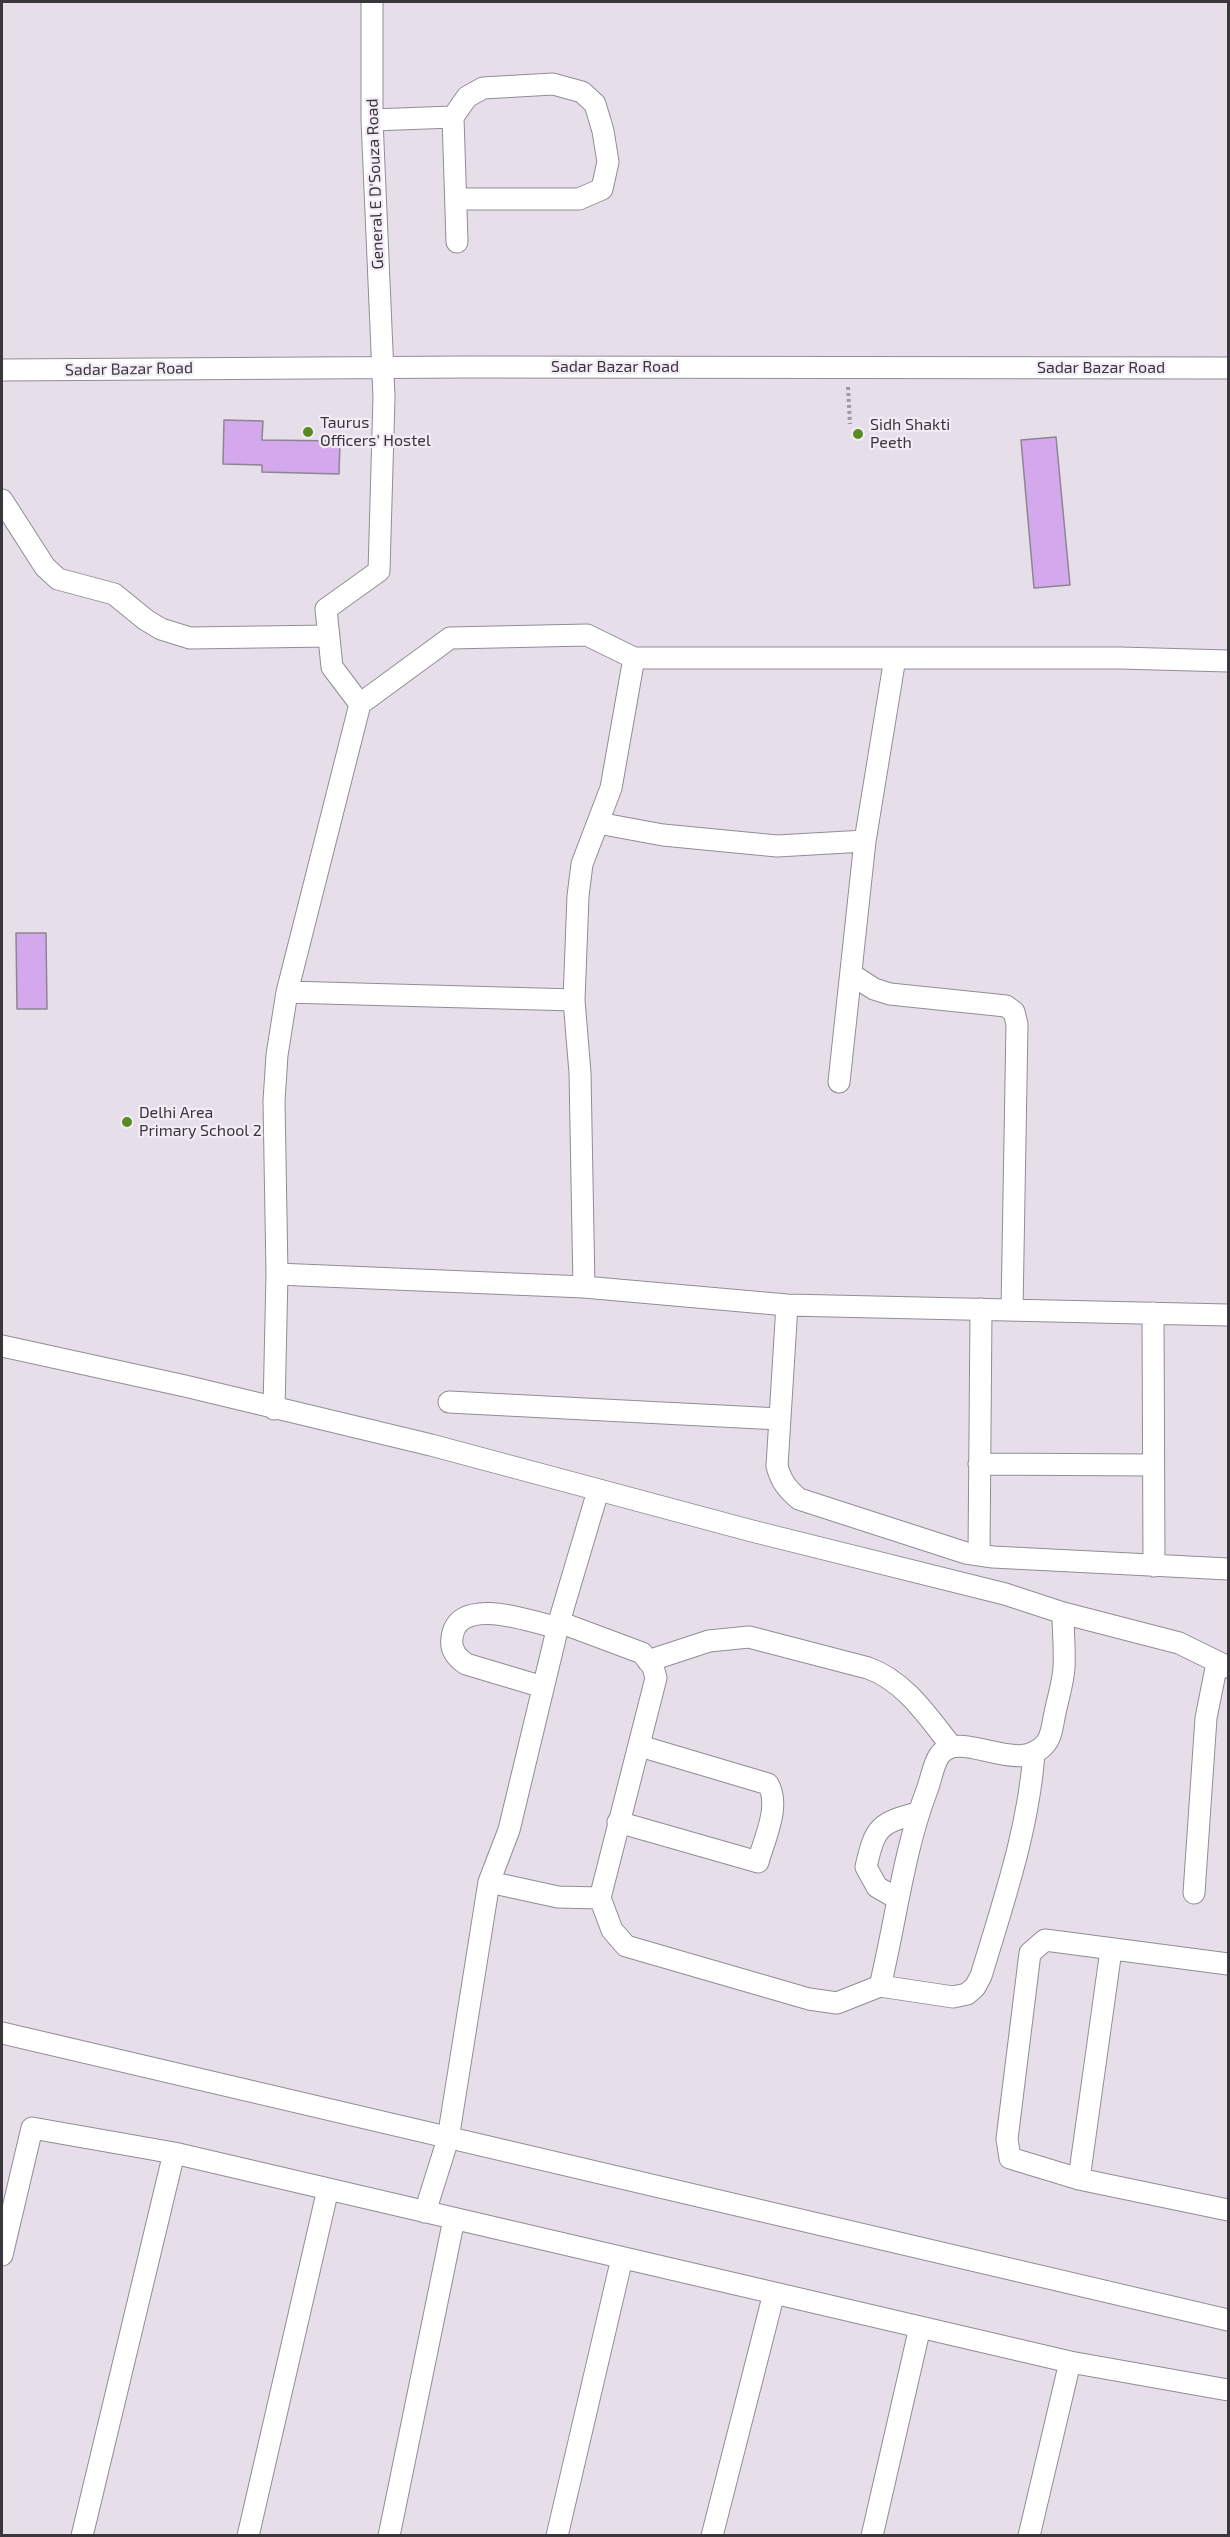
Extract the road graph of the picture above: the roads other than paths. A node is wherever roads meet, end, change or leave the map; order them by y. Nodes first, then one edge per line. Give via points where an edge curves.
1 (372, 2) edge
2 (453, 117) junction
3 (372, 120) junction
4 (457, 199) junction
5 (457, 242) dead end
6 (383, 367) junction
7 (1228, 368) edge
8 (2, 370) edge
9 (2, 500) edge
10 (328, 636) junction
11 (634, 658) junction
12 (895, 658) junction
13 (1228, 661) edge
14 (360, 704) junction
15 (598, 823) junction
16 (865, 841) junction
17 (851, 974) junction
18 (287, 992) junction
19 (574, 1000) junction
20 (839, 1082) dead end
21 (277, 1274) junction
22 (584, 1287) junction
23 (787, 1305) junction
24 (981, 1309) junction
25 (1012, 1310) junction
26 (1153, 1313) junction
27 (1228, 1315) edge
28 (2, 1346) edge
29 (449, 1402) dead end
30 (274, 1409) junction
31 (779, 1419) junction
32 (979, 1464) junction
33 (1153, 1466) junction
34 (598, 1491) junction
35 (979, 1555) junction
36 (1154, 1566) junction
37 (1228, 1569) edge
38 (1063, 1613) junction
39 (559, 1625) junction
40 (648, 1661) junction
41 (1223, 1665) edge
42 (543, 1687) junction
43 (640, 1746) junction
44 (952, 1747) junction
45 (1034, 1752) junction
46 (918, 1813) junction
47 (618, 1822) junction
48 (489, 1882) junction
49 (1194, 1893) dead end
50 (600, 1898) junction
51 (898, 1899) junction
52 (1111, 1950) junction
53 (1228, 1964) edge
54 (880, 1986) junction
55 (2, 2033) edge
56 (448, 2139) junction
57 (174, 2153) junction
58 (1079, 2179) junction
59 (328, 2189) junction
60 (1228, 2210) edge
61 (425, 2212) junction
62 (454, 2219) junction
63 (2, 2255) edge
64 (622, 2258) junction
65 (774, 2293) junction
66 (1228, 2320) edge
67 (920, 2327) junction
68 (1070, 2362) junction
69 (1228, 2390) edge
70 (82, 2535) edge
71 (248, 2535) edge
72 (389, 2535) edge
73 (557, 2535) edge
74 (712, 2535) edge
75 (872, 2535) edge
76 (1029, 2535) edge

1 - 3 street, General E D'Souza Road
2 - 3 street
2 - 4 street
2 - 4 street via 467,97 483,88 553,84 582,92 595,104 608,162 602,189 579,199
3 - 6 street, General E D'Souza Road
4 - 5 street
6 - 7 street, Sadar Bazar Road
6 - 8 street, Sadar Bazar Road
6 - 10 street, General E D'Souza Road via 379,571 326,609
9 - 10 street via 45,567 58,579 114,594 161,629 190,638
10 - 14 street via 332,667
11 - 12 street
11 - 14 street via 586,635 450,638
11 - 15 street via 611,788
12 - 13 street
12 - 16 street
14 - 18 street
15 - 16 street via 663,835 777,846
15 - 19 street via 582,864
16 - 17 street
17 - 20 street
17 - 25 street via 890,994 1006,1006 1014,1012 1017,1024
18 - 19 street
18 - 21 street via 274,1101
19 - 22 street via 580,1073
21 - 22 street
21 - 30 street
22 - 23 street
23 - 24 street
23 - 31 street
24 - 25 street
24 - 32 street
25 - 26 street
26 - 27 street
26 - 33 street
28 - 30 street
29 - 31 street
30 - 34 street via 431,1445
31 - 35 street via 780,1478 800,1499
32 - 33 street
32 - 35 street
33 - 36 street
34 - 38 street via 1005,1594
34 - 39 street
35 - 36 street
36 - 37 street
38 - 41 street via 1179,1643
38 - 45 street via 1064,1669 1053,1723 1046,1743
39 - 40 street via 642,1653
39 - 42 street
39 - 42 street via 484,1613 463,1617 453,1631 453,1651 466,1664
40 - 43 street via 656,1678
40 - 44 street via 708,1641 748,1636 868,1668 887,1677 916,1702
41 - 49 street via 1206,1718
42 - 48 street via 509,1830
43 - 47 street
43 - 47 street via 768,1784 774,1793 772,1810 758,1862
44 - 45 street via 973,1747 1014,1757
44 - 46 street via 940,1755
45 - 54 street via 1032,1786 1009,1881 975,1987 967,1994 953,1997
46 - 51 street
46 - 51 street via 883,1824 872,1842 866,1867 877,1887
47 - 50 street
48 - 50 street via 558,1897
48 - 56 street
50 - 54 street via 612,1930 626,1946 825,2002 850,2000
51 - 54 street
52 - 53 street
52 - 58 street
52 - 58 street via 1045,1940 1030,1953 1007,2139 1010,2158
55 - 56 street
56 - 61 street
56 - 66 street
57 - 59 street
57 - 63 street via 32,2127
57 - 70 street
58 - 60 street
59 - 61 street
59 - 71 street
61 - 62 street
62 - 64 street
62 - 72 street
64 - 65 street
64 - 73 street
65 - 67 street
65 - 74 street
67 - 68 street
67 - 75 street
68 - 69 street
68 - 76 street

